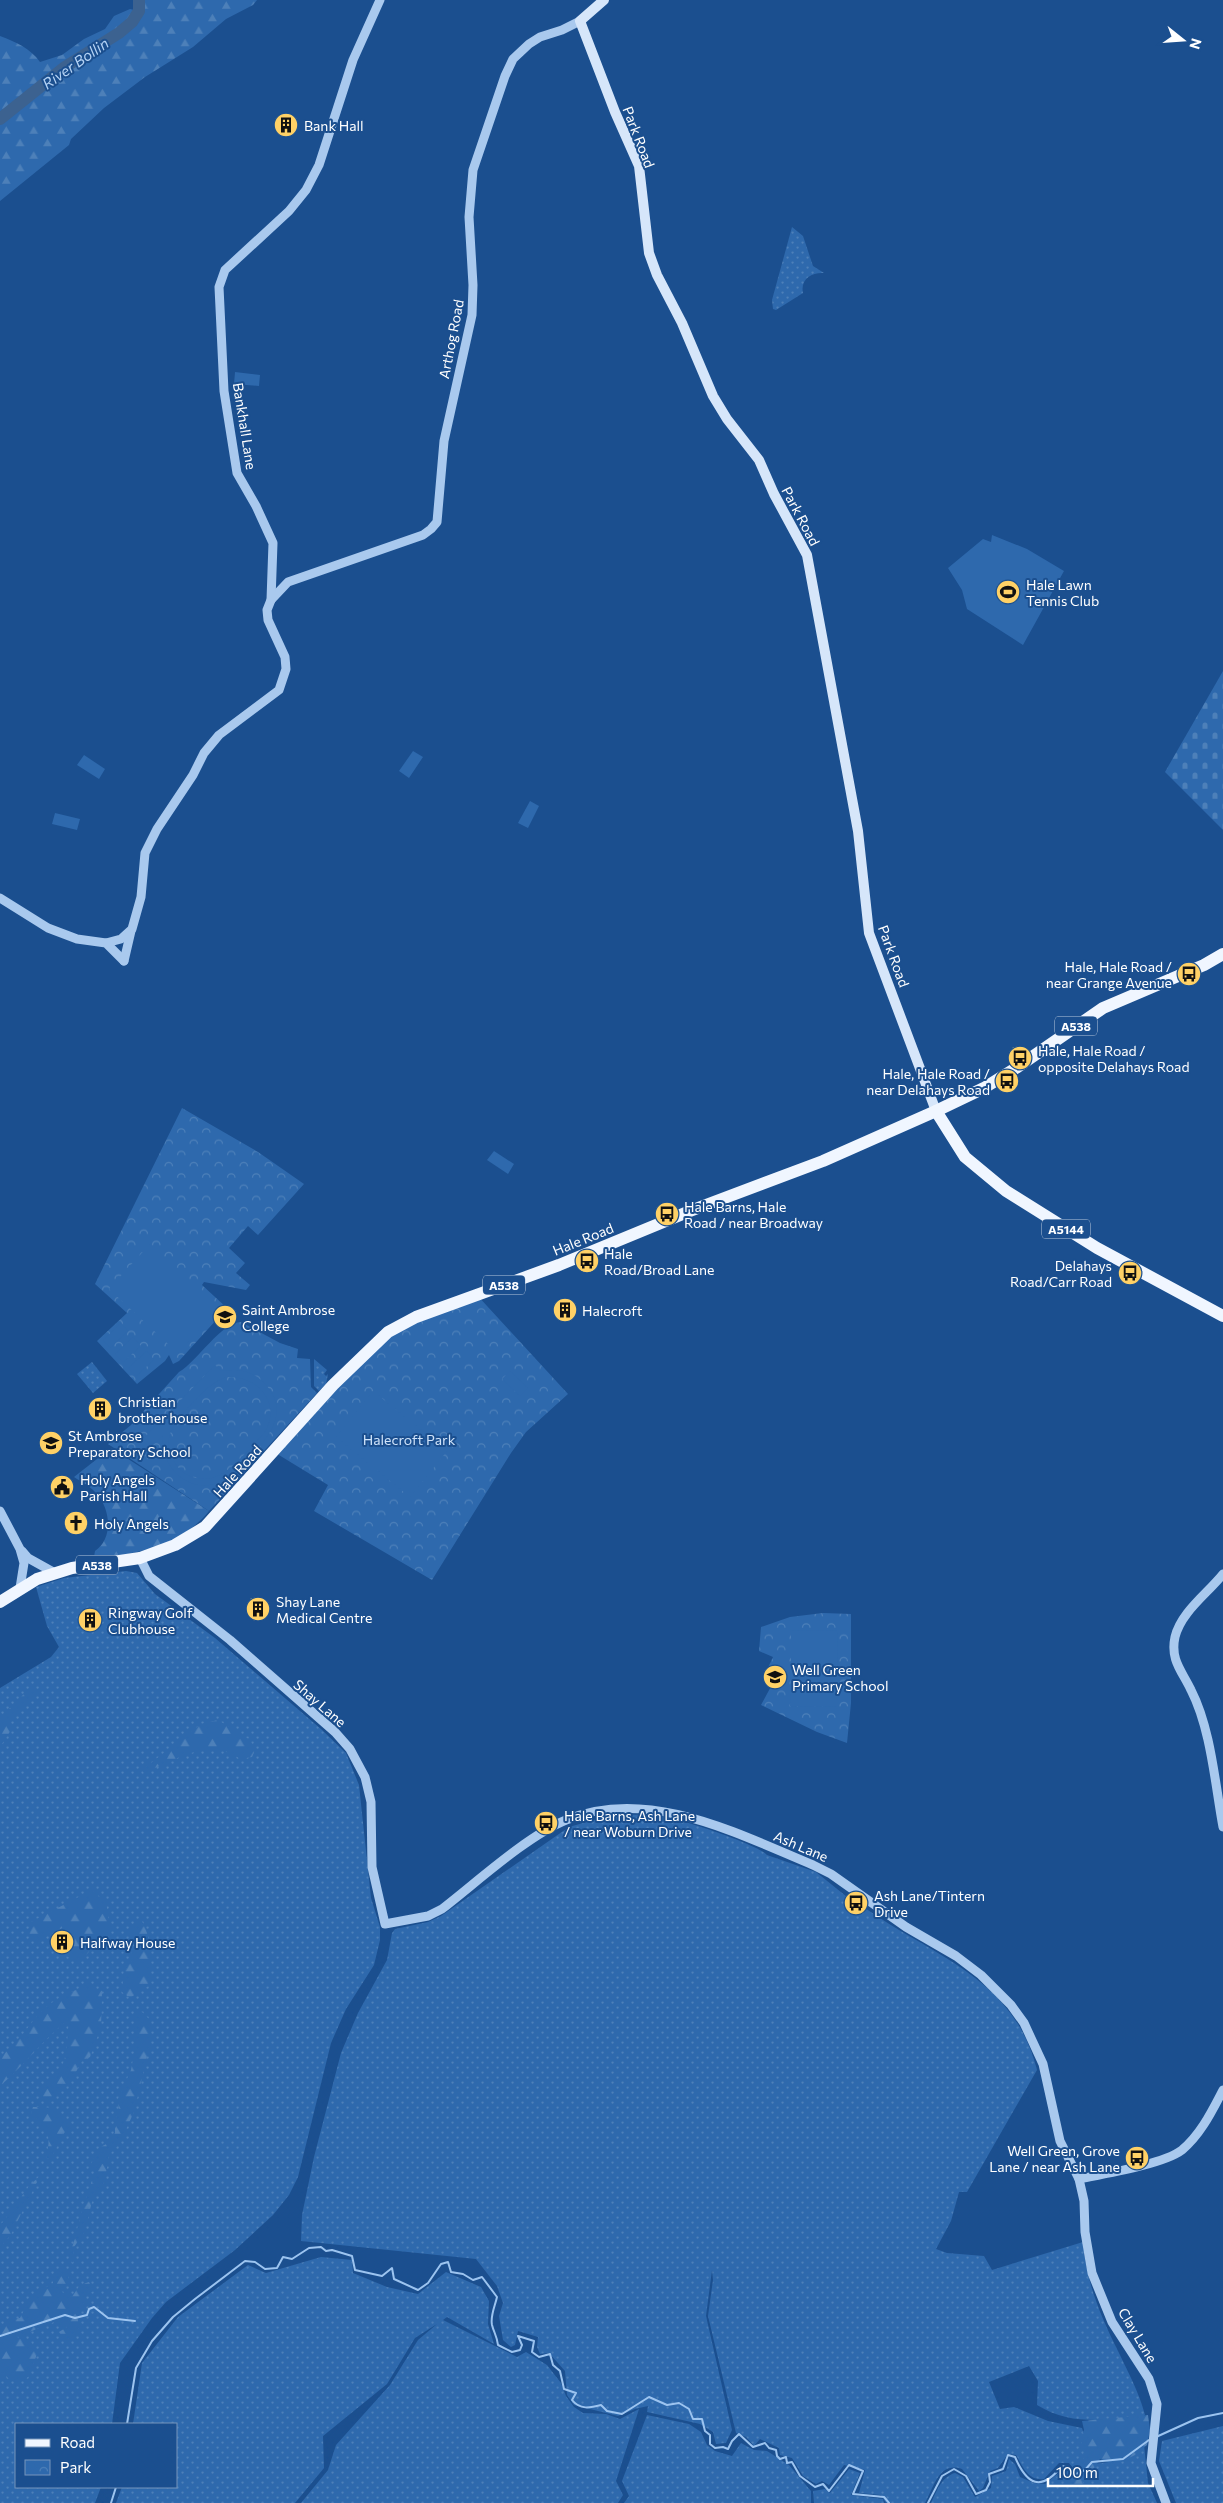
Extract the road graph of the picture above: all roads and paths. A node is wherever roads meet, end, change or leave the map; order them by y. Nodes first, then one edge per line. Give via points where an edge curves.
1 (380, 0) edge
2 (604, 0) edge
3 (580, 20) junction
4 (271, 600) junction
5 (0, 898) edge
6 (132, 929) junction
7 (106, 943) junction
8 (1223, 954) edge
9 (936, 1111) junction
10 (1223, 1316) edge
11 (0, 1511) edge
12 (20, 1549) junction
13 (140, 1558) junction
14 (54, 1573) junction
15 (1223, 1574) edge
16 (20, 1588) junction
17 (0, 1602) edge
18 (1223, 1827) edge
19 (385, 1924) joint
20 (1223, 2090) edge
21 (1079, 2179) junction
22 (1166, 2503) edge

1 - 4 street, Bankhall Lane via 353,60 319,165 306,190 289,211 225,270 219,287 222,364 230,435 237,473 273,543
2 - 3 main road
3 - 4 street, Arthog Road via 540,37 513,59 473,170 468,217 472,315 444,441 436,522 423,535 288,582
3 - 9 main road, Park Road via 638,166 649,253 657,275 682,323 713,396 727,420 759,460 807,555 858,831 869,933
4 - 6 street, Bankhall Lane via 268,620 285,656 284,680 270,698 245,714 214,741 157,829 146,853 141,897
5 - 7 street via 57,932
6 - 7 street via 121,939
6 - 7 street, Bankhall Lane via 124,960
8 - 9 main road, Hale Road / A538 via 1103,1008 984,1088
9 - 10 main road, A5144 via 965,1157 1006,1191 1097,1248
9 - 13 main road, Hale Road / A538 via 823,1161 559,1265 416,1317 388,1332 333,1385 205,1527 175,1545
11 - 12 street
12 - 14 street via 28,1558
12 - 16 street via 24,1563
13 - 14 main road, Hale Road / A538
13 - 19 street, Shay Lane via 148,1576 230,1640 350,1749 365,1776 371,1802 372,1867
14 - 16 main road, Hale Road
15 - 18 street via 1186,1614 1174,1647 1178,1670 1203,1719
16 - 17 main road, Hale Road
19 - 21 street, Ash Lane via 428,1916 442,1909 532,1840 565,1820 595,1811 641,1810 701,1820 831,1874 882,1912 956,1956 981,1975 1011,2005 1033,2039 1043,2064 1060,2142
20 - 21 street via 1195,2137 1180,2151 1165,2158
21 - 22 street, Clay Lane via 1092,2273 1112,2322 1149,2380 1156,2404 1151,2463

